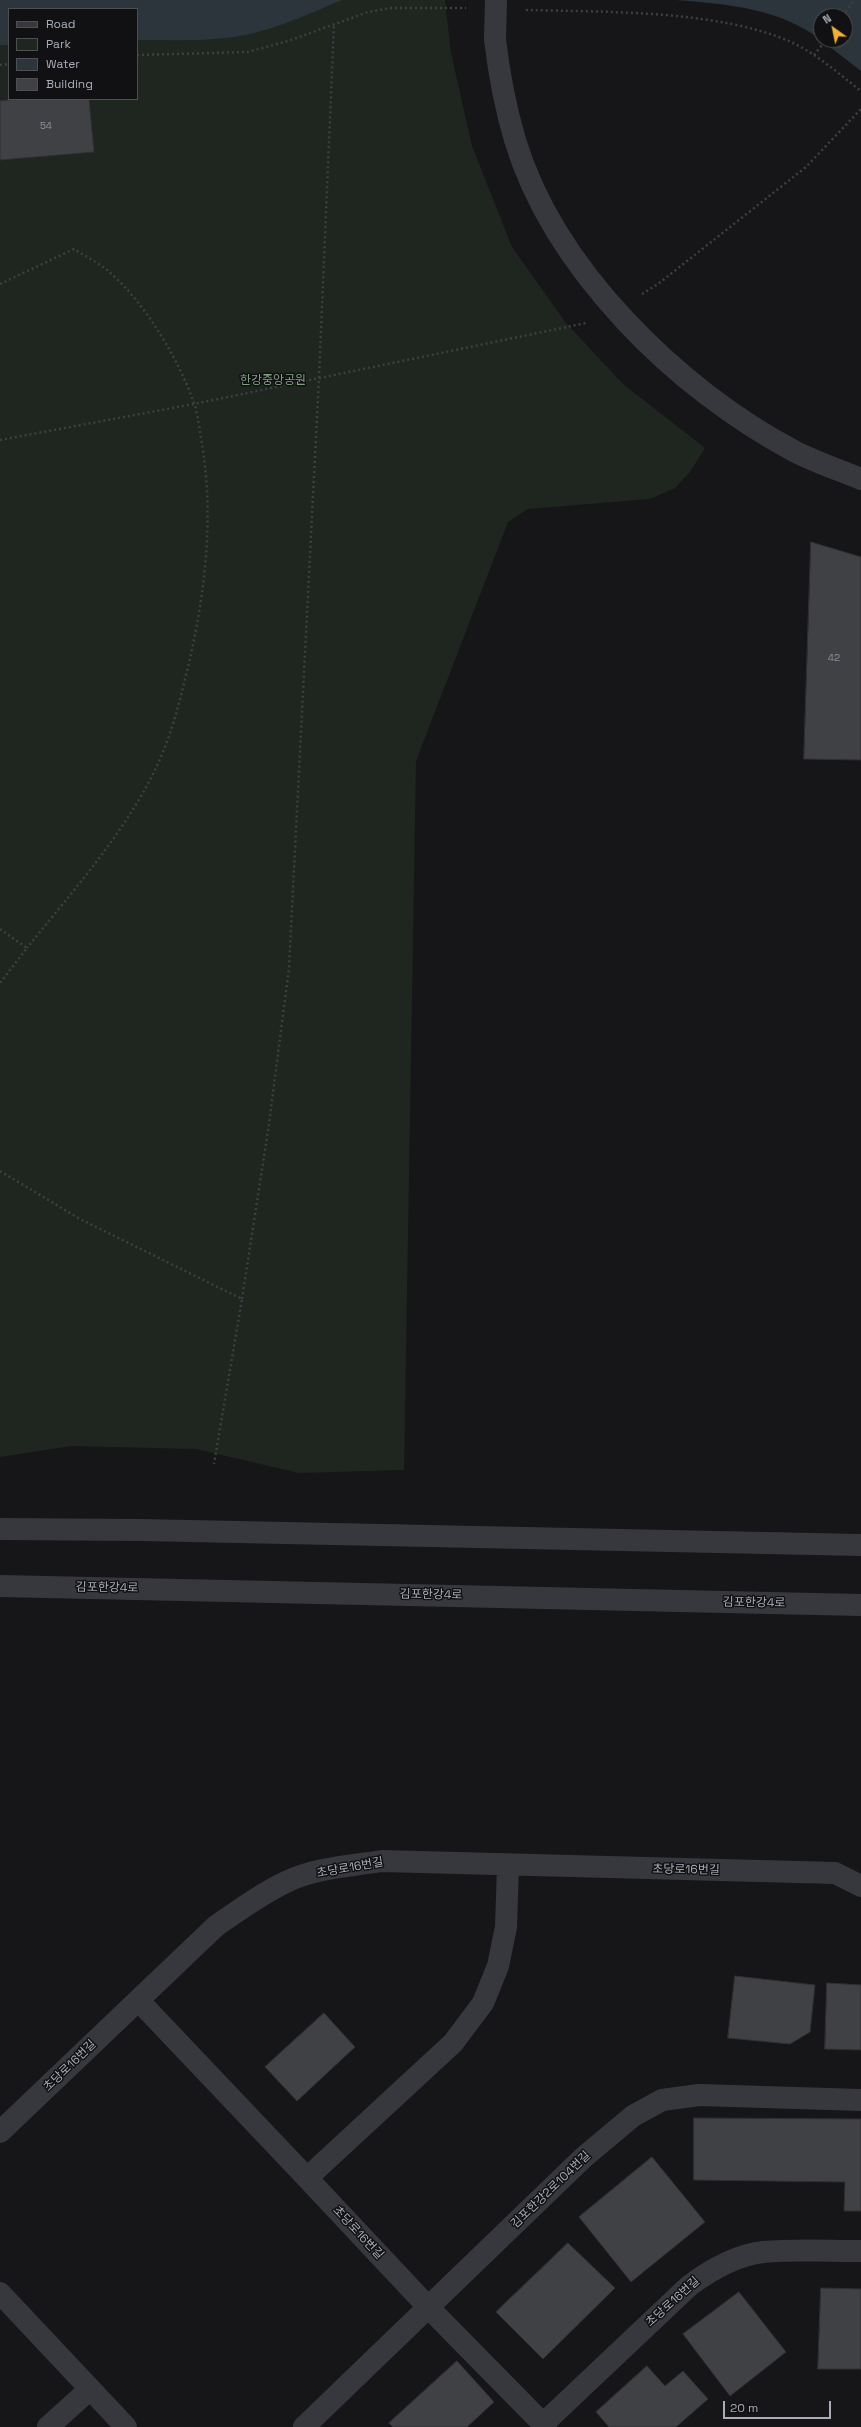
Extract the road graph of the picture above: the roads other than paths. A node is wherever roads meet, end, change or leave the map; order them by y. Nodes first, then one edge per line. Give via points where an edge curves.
1 (496, 0) edge
2 (861, 479) edge
3 (0, 1529) edge
4 (861, 1545) edge
5 (0, 1586) edge
6 (861, 1605) edge
7 (508, 1866) junction
8 (861, 1886) edge
9 (139, 2000) junction
10 (861, 2100) edge
11 (0, 2132) edge
12 (307, 2178) junction
13 (861, 2251) edge
14 (0, 2293) edge
15 (429, 2308) junction
16 (89, 2390) junction
17 (545, 2426) edge
18 (48, 2427) edge
19 (126, 2427) edge
20 (304, 2427) edge

1 - 2 street, bridge via 495,39 501,88 515,141 539,198 568,248 615,311 670,366 722,406 794,451
3 - 4 street
5 - 6 street, 김포한강4로
7 - 8 street, 초당로16번길 via 835,1873
7 - 9 street, 초당로16번길 via 382,1861 327,1869 287,1882 252,1901 216,1926
7 - 12 street via 506,1927 498,1966 483,2003 453,2043
9 - 11 street, 초당로16번길
9 - 12 street, 초당로16번길
10 - 15 street, 김포한강2로104번길 via 699,2094 662,2100 633,2116 584,2157
12 - 15 street, 초당로16번길
13 - 17 street, 초당로16번길 via 762,2252 705,2274 688,2286
14 - 16 street
15 - 17 street, 초당로16번길
15 - 20 street, 김포한강2로104번길
16 - 18 street
16 - 19 street

